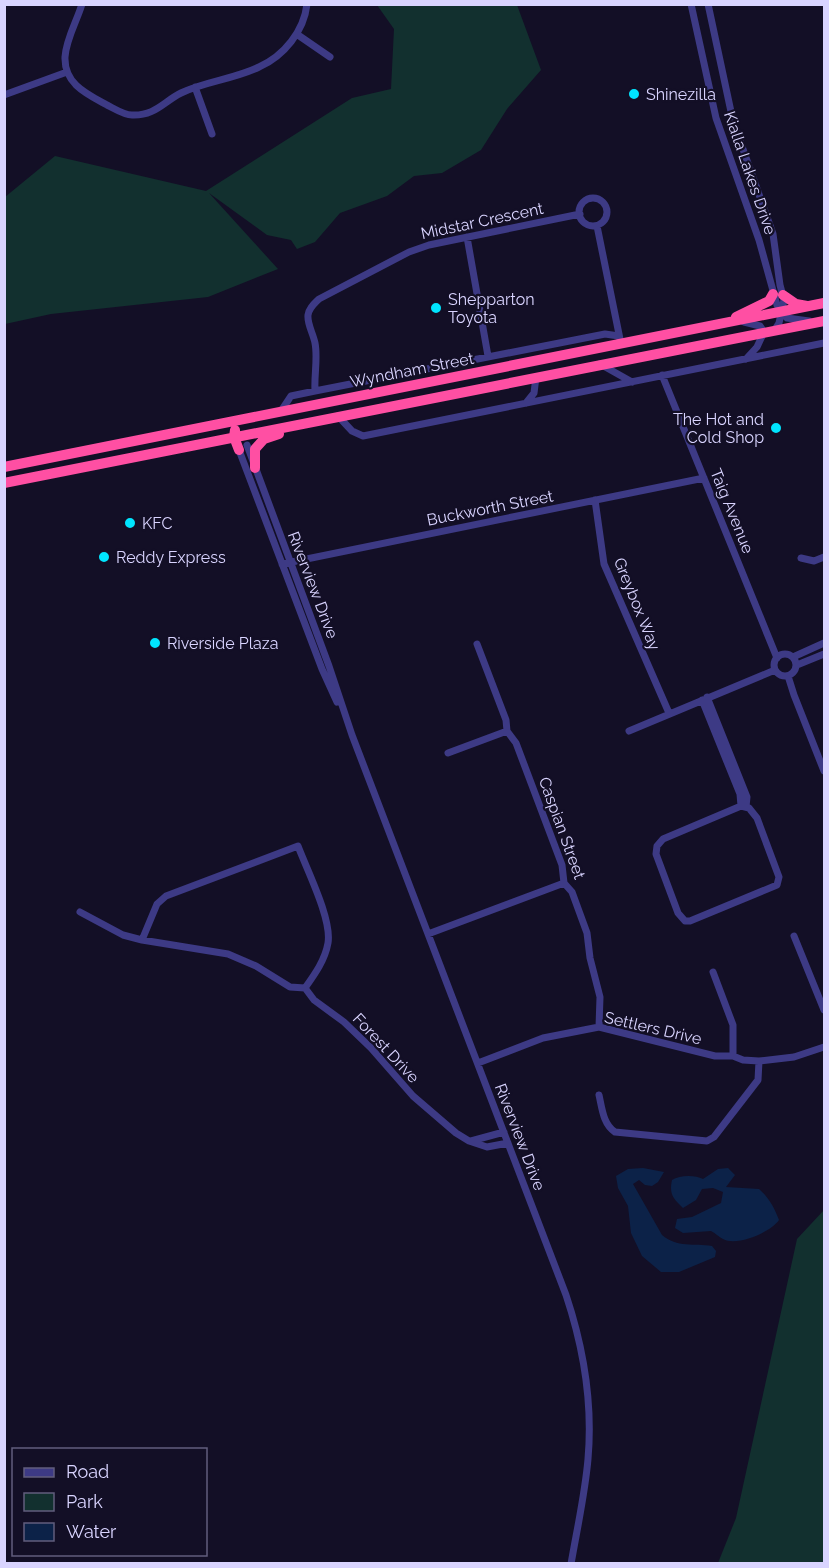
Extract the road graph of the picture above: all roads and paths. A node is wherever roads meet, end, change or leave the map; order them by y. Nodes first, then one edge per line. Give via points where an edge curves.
1 (82, 4) edge
2 (307, 4) edge
3 (691, 4) edge
4 (708, 4) edge
5 (298, 35) junction
6 (330, 57) dead end
7 (67, 72) junction
8 (195, 87) junction
9 (4, 95) edge
10 (733, 121) junction
11 (212, 134) dead end
12 (729, 159) junction
13 (580, 214) junction
14 (597, 226) junction
15 (467, 237) junction
16 (774, 240) junction
17 (761, 245) junction
18 (778, 295) junction
19 (825, 303) edge
20 (810, 306) junction
21 (782, 313) junction
22 (736, 321) junction
23 (821, 322) edge
24 (723, 324) junction
25 (769, 331) junction
26 (620, 340) junction
27 (825, 343) edge
28 (488, 356) junction
29 (746, 359) junction
30 (543, 360) junction
31 (528, 362) junction
32 (600, 364) junction
33 (551, 374) junction
34 (662, 375) junction
35 (536, 377) junction
36 (632, 382) junction
37 (315, 391) junction
38 (526, 403) junction
39 (281, 411) junction
40 (337, 416) junction
41 (250, 417) junction
42 (240, 439) junction
43 (122, 444) junction
44 (4, 467) edge
45 (255, 468) junction
46 (704, 478) junction
47 (5, 482) edge
48 (595, 500) junction
49 (825, 557) edge
50 (801, 558) dead end
51 (286, 563) junction
52 (477, 644) dead end
53 (825, 644) edge
54 (825, 654) edge
55 (793, 657) junction
56 (777, 658) junction
57 (797, 665) junction
58 (775, 669) junction
59 (788, 676) junction
60 (704, 699) junction
61 (669, 713) junction
62 (507, 731) junction
63 (629, 731) dead end
64 (448, 753) dead end
65 (825, 771) edge
66 (743, 806) junction
67 (564, 883) junction
68 (80, 912) dead end
69 (428, 934) junction
70 (794, 936) dead end
71 (142, 940) junction
72 (713, 972) dead end
73 (305, 988) junction
74 (825, 1010) edge
75 (599, 1027) junction
76 (825, 1047) edge
77 (733, 1056) junction
78 (759, 1061) junction
79 (478, 1062) junction
80 (599, 1095) dead end
81 (504, 1132) junction
82 (469, 1141) junction
83 (508, 1143) junction
84 (571, 1563) edge

1 - 7 street via 67,45
2 - 5 street
3 - 12 street, Kialla Lakes Drive via 710,96
4 - 10 street, Kialla Lakes Drive
5 - 6 street
5 - 8 street via 279,55 260,67
7 - 8 street via 80,90 130,115 155,111
7 - 9 street
8 - 11 street
10 - 12 street via 722,127
10 - 16 street, Kialla Lakes Drive
12 - 17 street, Kialla Lakes Drive
13 - 14 street via 587,225
13 - 14 street via 585,201 601,200 607,214
13 - 15 street, Midstar Crescent
14 - 26 street
15 - 28 street
15 - 37 street, Midstar Crescent via 409,252 319,299 310,308
16 - 17 street
16 - 18 street, Kialla Lakes Drive
17 - 18 street, Kialla Lakes Drive
18 - 20 highway
18 - 21 street, Kialla Lakes Drive via 777,305
18 - 24 highway
19 - 20 highway, Wyndham Street
20 - 21 highway, Wyndham Street
21 - 22 highway, Wyndham Street
21 - 23 street via 787,318
21 - 25 street via 779,323
22 - 24 highway, Wyndham Street
22 - 25 street
23 - 25 highway, Wyndham Street
24 - 26 highway, Wyndham Street
25 - 29 street
25 - 32 highway, Wyndham Street
26 - 28 street via 605,334
26 - 30 highway, Wyndham Street
27 - 29 street
28 - 37 street
29 - 34 street
30 - 31 highway, Wyndham Street
30 - 33 highway
31 - 35 highway
31 - 39 highway, Wyndham Street
32 - 33 highway, Wyndham Street
32 - 36 street
33 - 35 highway, Wyndham Street
34 - 36 street
34 - 46 street, Taig Avenue
35 - 38 street via 534,393
35 - 40 highway, Wyndham Street
36 - 38 street
37 - 39 street via 291,396
38 - 40 street via 363,436
39 - 41 highway, Wyndham Street
40 - 42 highway, Wyndham Street
40 - 45 highway via 316,426 264,439 255,448
41 - 42 highway via 241,421
41 - 43 highway, Wyndham Street
42 - 43 highway via 220,428
42 - 45 street, Riverview Drive
42 - 47 highway, Wyndham Street
42 - 51 street, Riverview Drive
43 - 44 highway, Wyndham Street
45 - 51 street, Riverview Drive
46 - 48 street, Buckworth Street
46 - 56 street, Taig Avenue
48 - 51 street, Buckworth Street
48 - 61 street, Greybox Way via 604,564
49 - 50 street via 814,561
51 - 69 street, Riverview Drive via 322,669 352,735
52 - 62 street, Caspian Street
53 - 55 street
54 - 57 street
55 - 56 street via 784,653
55 - 57 street
56 - 58 street
57 - 59 street
58 - 59 street
58 - 60 street
59 - 65 street
60 - 61 street
60 - 66 street via 747,797
61 - 63 street
62 - 64 street
62 - 67 street, Caspian Street via 516,743 562,865
66 - 66 street via 757,818 779,877 777,885 685,921 678,913 656,854 657,846 663,839
67 - 69 street
67 - 75 street, Caspian Street via 572,892 587,933 600,997
68 - 71 street, Forest Drive via 123,935
69 - 79 street, Riverview Drive
70 - 74 street
71 - 73 street, Forest Drive via 228,954 290,987
71 - 73 street via 157,904 166,896 298,846 328,926 328,943 318,970
72 - 77 street via 733,1025
73 - 82 street, Forest Drive via 371,1048 413,1096
75 - 77 street, Settlers Drive via 715,1056
75 - 79 street, Settlers Drive via 543,1038
76 - 78 street, Settlers Drive via 794,1057
77 - 78 street, Settlers Drive
78 - 80 street via 758,1080 707,1141 615,1132 607,1124
79 - 81 street, Riverview Drive
81 - 82 street
81 - 83 street, Riverview Drive
82 - 83 street, Forest Drive via 487,1147
83 - 84 street, Riverview Drive via 573,1316 585,1363 588,1460

